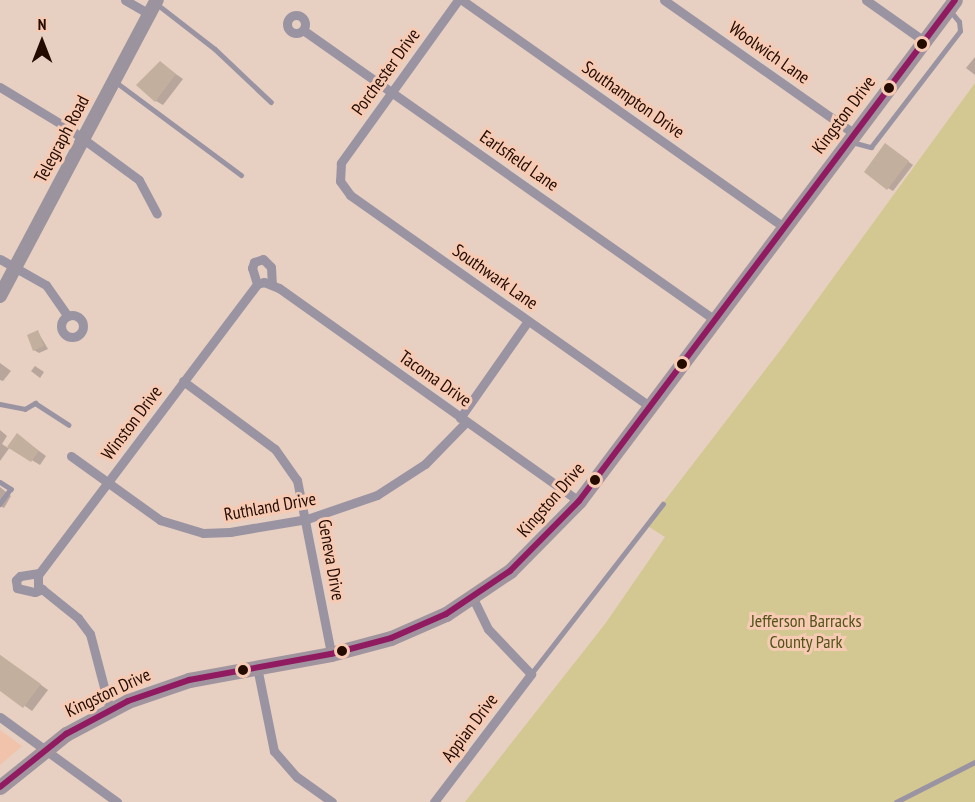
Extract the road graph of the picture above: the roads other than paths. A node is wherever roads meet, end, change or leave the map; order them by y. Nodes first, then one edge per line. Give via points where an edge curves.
1 (125, 0) edge
2 (460, 0) edge
3 (664, 0) edge
4 (866, 0) edge
5 (951, 4) edge
6 (154, 6) edge
7 (303, 30) dead end
8 (924, 41) junction
9 (114, 80) junction
10 (0, 87) edge
11 (393, 92) junction
12 (271, 102) dead end
13 (852, 137) junction
14 (83, 139) junction
15 (341, 163) joint
16 (242, 175) dead end
17 (157, 214) dead end
18 (784, 227) junction
19 (0, 259) edge
20 (15, 267) junction
21 (257, 284) junction
22 (272, 284) junction
23 (0, 296) edge
24 (68, 316) dead end
25 (715, 320) junction
26 (528, 321) junction
27 (183, 381) junction
28 (0, 405) edge
29 (650, 407) junction
30 (463, 420) junction
31 (69, 425) dead end
32 (71, 456) dead end
33 (0, 482) edge
34 (108, 483) junction
35 (579, 501) junction
36 (0, 504) edge
37 (663, 504) dead end
38 (307, 519) junction
39 (37, 577) junction
40 (42, 589) junction
41 (473, 598) junction
42 (331, 654) junction
43 (257, 667) junction
44 (531, 674) junction
45 (110, 710) junction
46 (0, 717) edge
47 (45, 749) junction
48 (975, 762) edge
49 (0, 787) edge
50 (117, 802) edge
51 (332, 802) edge
52 (435, 802) edge
53 (896, 802) edge

1 - 6 street
2 - 11 street, Porchester Drive
2 - 18 street, Southampton Drive
3 - 13 street, Woolwich Lane
4 - 8 street
5 - 8 main road, Kingston Drive
5 - 13 lane via 960,31 871,147
6 - 9 main road, Telegraph Road
6 - 12 lane via 215,49
7 - 11 street, Earlsfield Lane
8 - 13 main road, Kingston Drive
9 - 14 main road, Telegraph Road
9 - 16 lane
10 - 14 street
11 - 15 street, Porchester Drive
11 - 25 street, Earlsfield Lane
13 - 18 main road, Kingston Drive
14 - 17 street via 139,180
14 - 20 main road, Telegraph Road
15 - 26 street, Southwark Lane via 340,181 350,195
18 - 25 main road, Kingston Drive
19 - 20 street
20 - 23 main road, Telegraph Road
20 - 24 street via 46,285
21 - 22 street
21 - 22 street via 252,268 254,262 263,259 271,267
21 - 27 street, Winston Drive
22 - 30 street, Tacoma Drive
25 - 29 main road, Kingston Drive
26 - 29 street, Southwark Lane
26 - 30 street, Ruthland Drive
27 - 34 street, Winston Drive
27 - 38 street, Geneva Drive via 275,449 297,480
28 - 31 lane via 25,409 35,403
29 - 35 main road, Kingston Drive
30 - 35 street, Tacoma Drive
30 - 38 street, Ruthland Drive via 425,464 377,495
32 - 34 street, Ruthland Drive
33 - 36 lane via 11,489
34 - 38 street, Ruthland Drive via 160,520 203,533
34 - 39 street, Winston Drive
35 - 41 main road, Kingston Drive via 526,558
37 - 44 lane
38 - 42 street, Geneva Drive
39 - 40 street
39 - 40 street via 27,573 16,580 17,588 24,592
40 - 45 street via 78,618 90,634
41 - 42 main road, Kingston Drive via 411,630
41 - 44 street via 488,629
42 - 43 main road, Kingston Drive
43 - 45 main road, Kingston Drive via 168,686
43 - 51 street via 274,751 297,777
44 - 52 street, Appian Drive
45 - 47 main road, Kingston Drive
46 - 47 street
47 - 49 main road, Kingston Drive
47 - 50 street
48 - 53 lane

